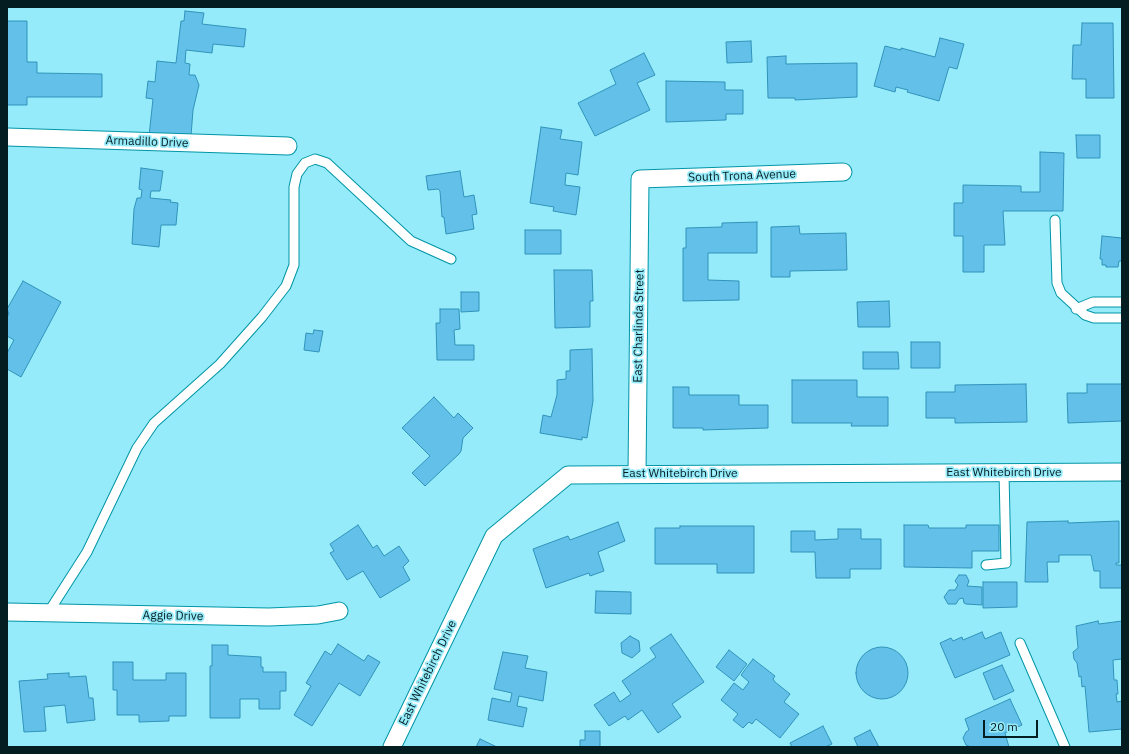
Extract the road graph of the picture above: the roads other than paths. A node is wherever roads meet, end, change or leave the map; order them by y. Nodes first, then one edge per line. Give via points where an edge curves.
1 (7, 137) edge
2 (288, 146) dead end
3 (843, 172) dead end
4 (640, 179) joint
5 (1055, 220) dead end
6 (451, 259) dead end
7 (1122, 302) edge
8 (1076, 309) junction
9 (1122, 318) edge
10 (1122, 472) edge
11 (1004, 473) junction
12 (637, 474) junction
13 (986, 565) dead end
14 (339, 611) dead end
15 (7, 612) edge
16 (48, 613) junction
17 (1020, 644) dead end
18 (392, 747) edge
19 (1065, 747) edge

1 - 2 street, Armadillo Drive
3 - 4 street, South Trona Avenue
4 - 12 street, East Charlinda Street
5 - 8 lane via 1057,284 1061,293
6 - 16 lane via 410,241 327,163 315,159 305,163 294,186 294,265 286,286 262,318 220,364 154,423 137,448 87,552
7 - 8 lane via 1093,302
8 - 9 lane via 1094,318
10 - 11 street, East Whitebirch Drive
11 - 12 street, East Whitebirch Drive
11 - 13 lane via 1006,563
12 - 18 street, East Whitebirch Drive via 568,475 494,536
14 - 16 street, Aggie Drive via 318,615 269,617
15 - 16 street, Aggie Drive
17 - 19 lane

